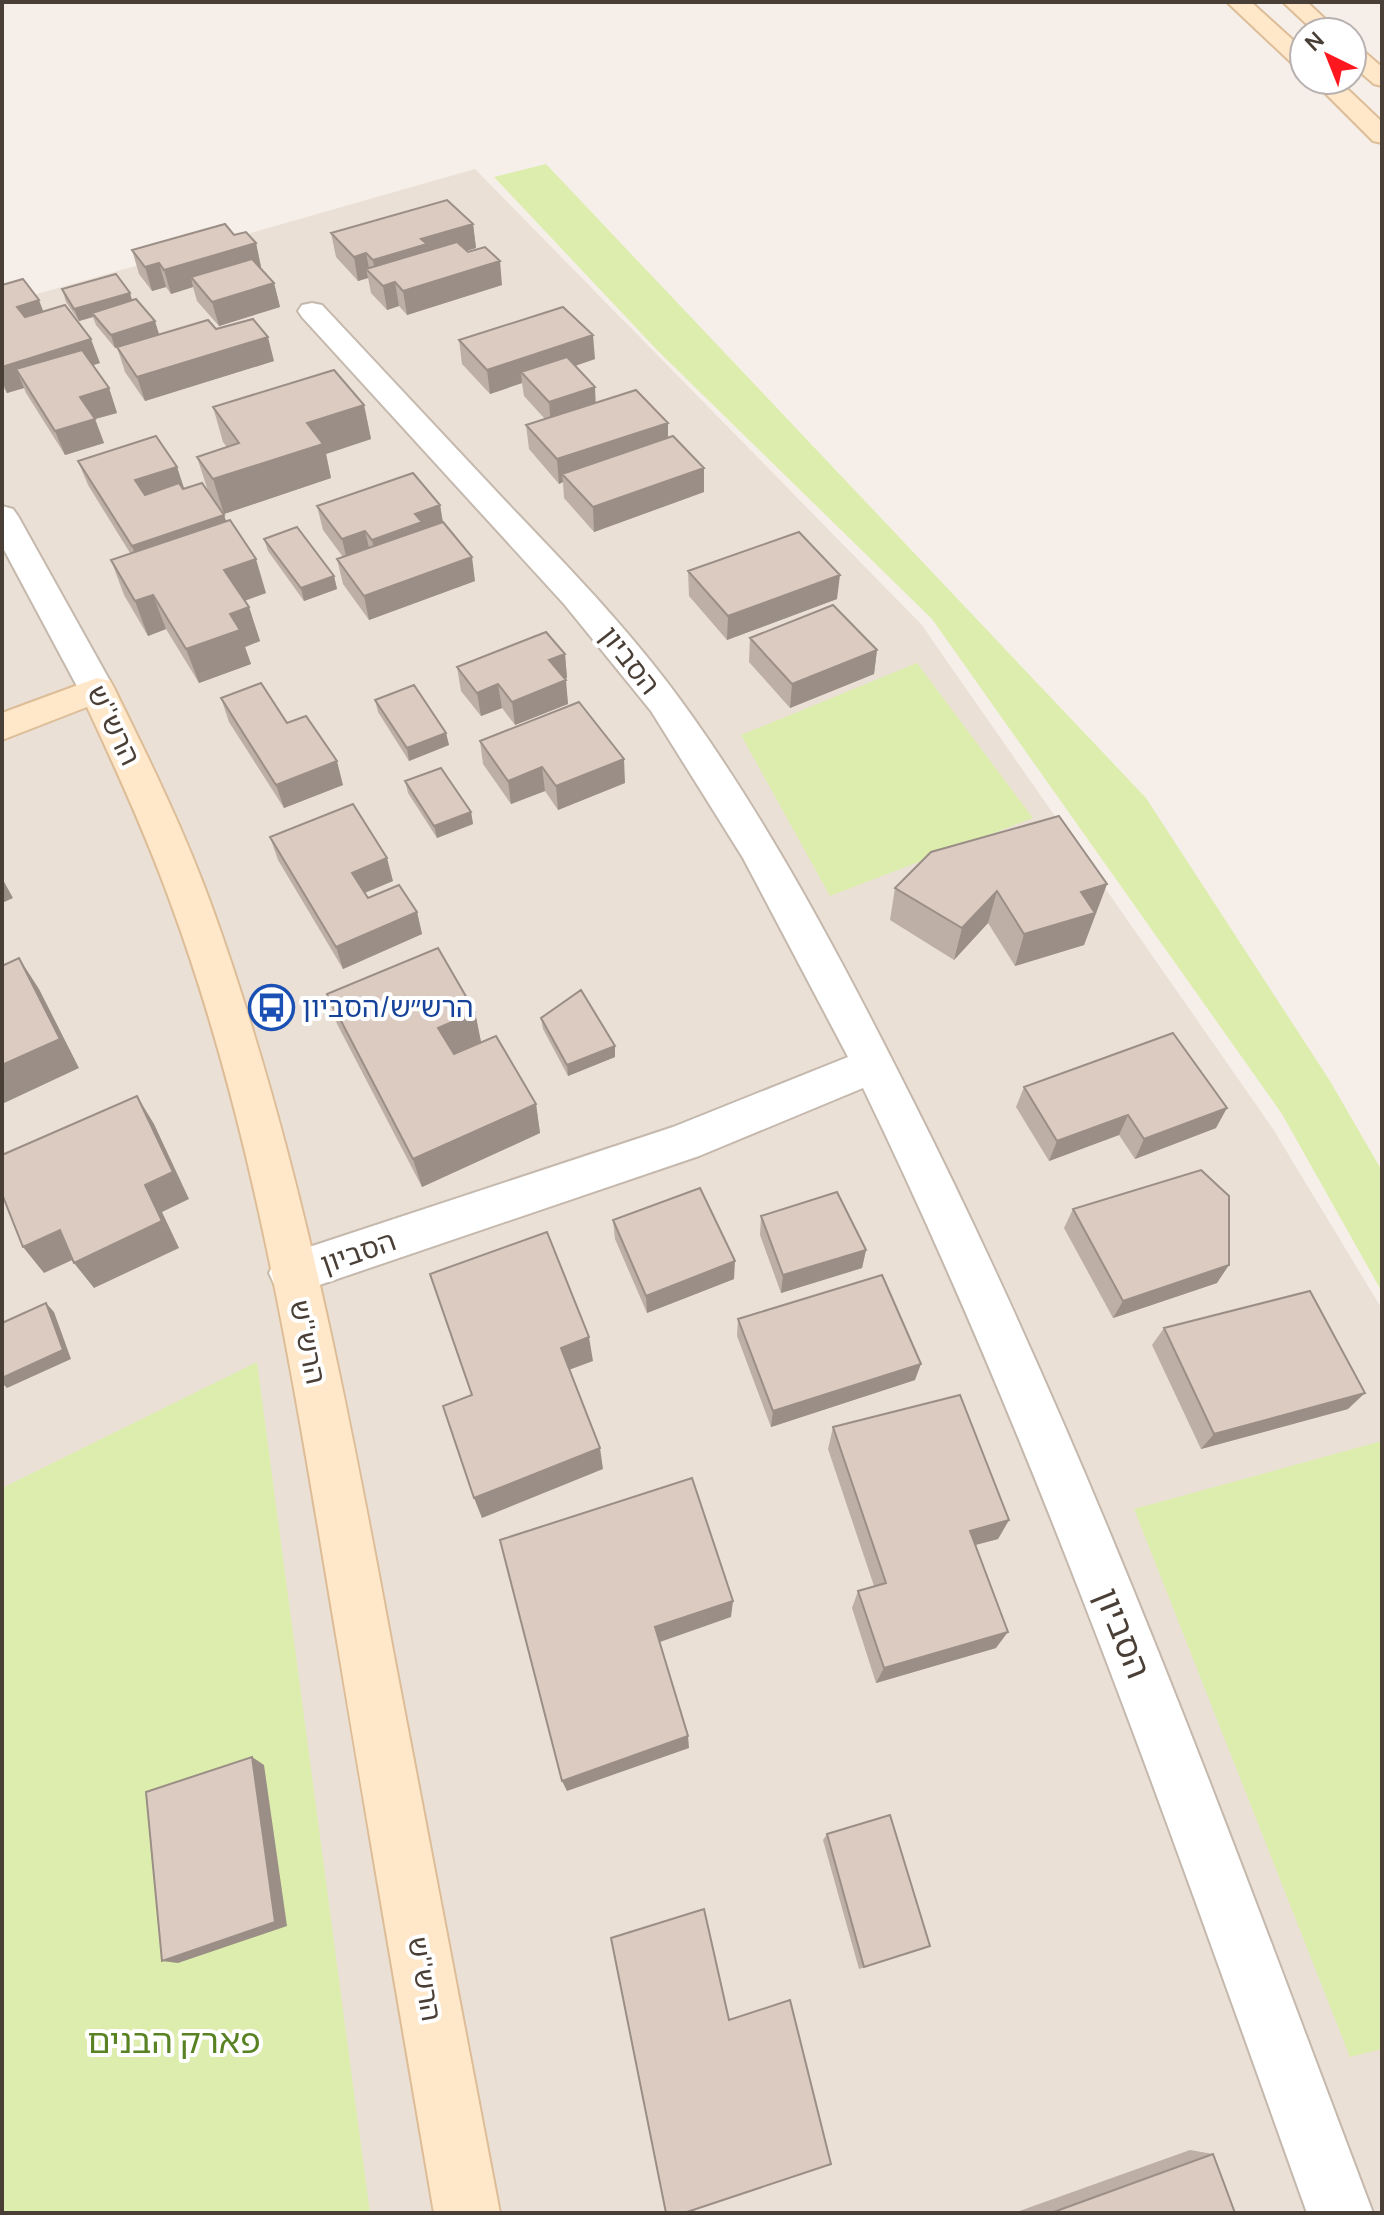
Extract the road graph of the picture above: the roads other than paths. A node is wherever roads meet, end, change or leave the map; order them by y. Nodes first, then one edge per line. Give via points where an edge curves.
1 (1238, 2) edge
2 (1294, 2) edge
3 (1310, 16) edge
4 (1288, 47) edge
5 (1341, 96) edge
6 (1382, 136) edge
7 (312, 311) dead end
8 (2, 516) edge
9 (97, 690) junction
10 (2, 727) edge
11 (874, 1065) junction
12 (293, 1273) junction
13 (467, 2213) edge
14 (1340, 2213) edge

1 - 4 street
2 - 3 street
5 - 6 street
7 - 11 street, הסביון via 600,621 652,686 744,827
8 - 9 street, הרש''ש
9 - 10 street
9 - 12 street, הרש''ש via 153,806 209,959 268,1158
11 - 12 street, הסביון via 683,1143
11 - 14 street, הסביון via 949,1213 1031,1403 1156,1717
12 - 13 street, הרש''ש via 332,1460

